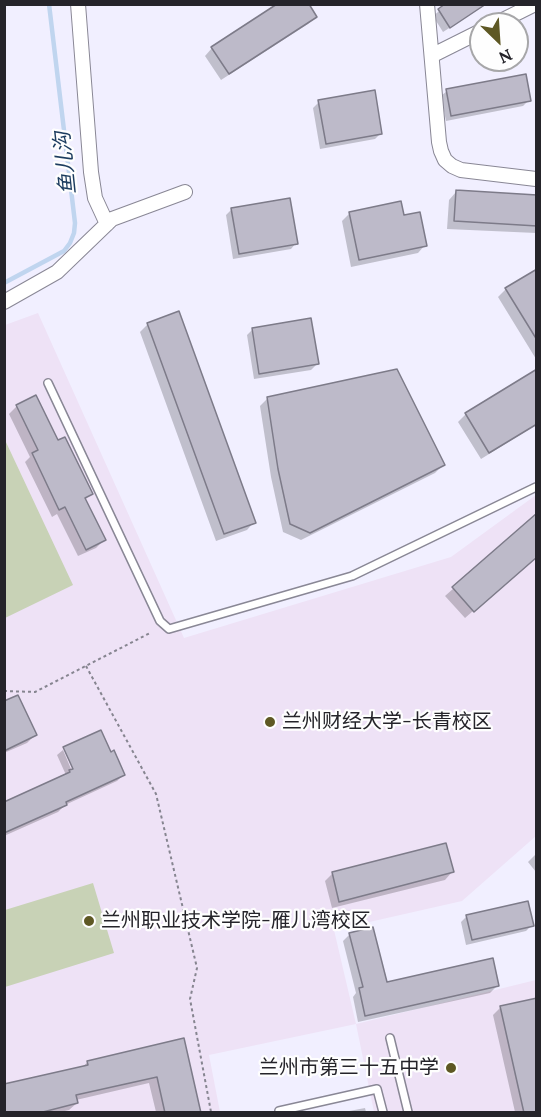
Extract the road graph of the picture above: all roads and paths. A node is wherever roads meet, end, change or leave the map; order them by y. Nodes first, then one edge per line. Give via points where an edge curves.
1 (78, 4) edge
2 (427, 4) edge
3 (535, 4) edge
4 (519, 12) edge
5 (469, 37) edge
6 (433, 55) junction
7 (537, 178) edge
8 (185, 192) dead end
9 (107, 224) junction
10 (4, 302) edge
11 (48, 382) dead end
12 (537, 487) edge
13 (150, 633) dead end
14 (86, 666) junction
15 (4, 691) edge
16 (390, 1038) dead end
17 (279, 1111) dead end
18 (211, 1113) edge
19 (383, 1113) edge
20 (408, 1113) edge

1 - 9 street via 94,198
2 - 6 street
3 - 4 street
5 - 6 street
6 - 7 street via 439,141 445,160 461,170
8 - 9 street
9 - 10 street via 57,272
11 - 12 lane via 160,621 169,629 352,576
13 - 14 path
14 - 15 path via 35,692
14 - 18 path via 156,794 197,968 190,999
16 - 20 lane
17 - 19 lane via 377,1089

